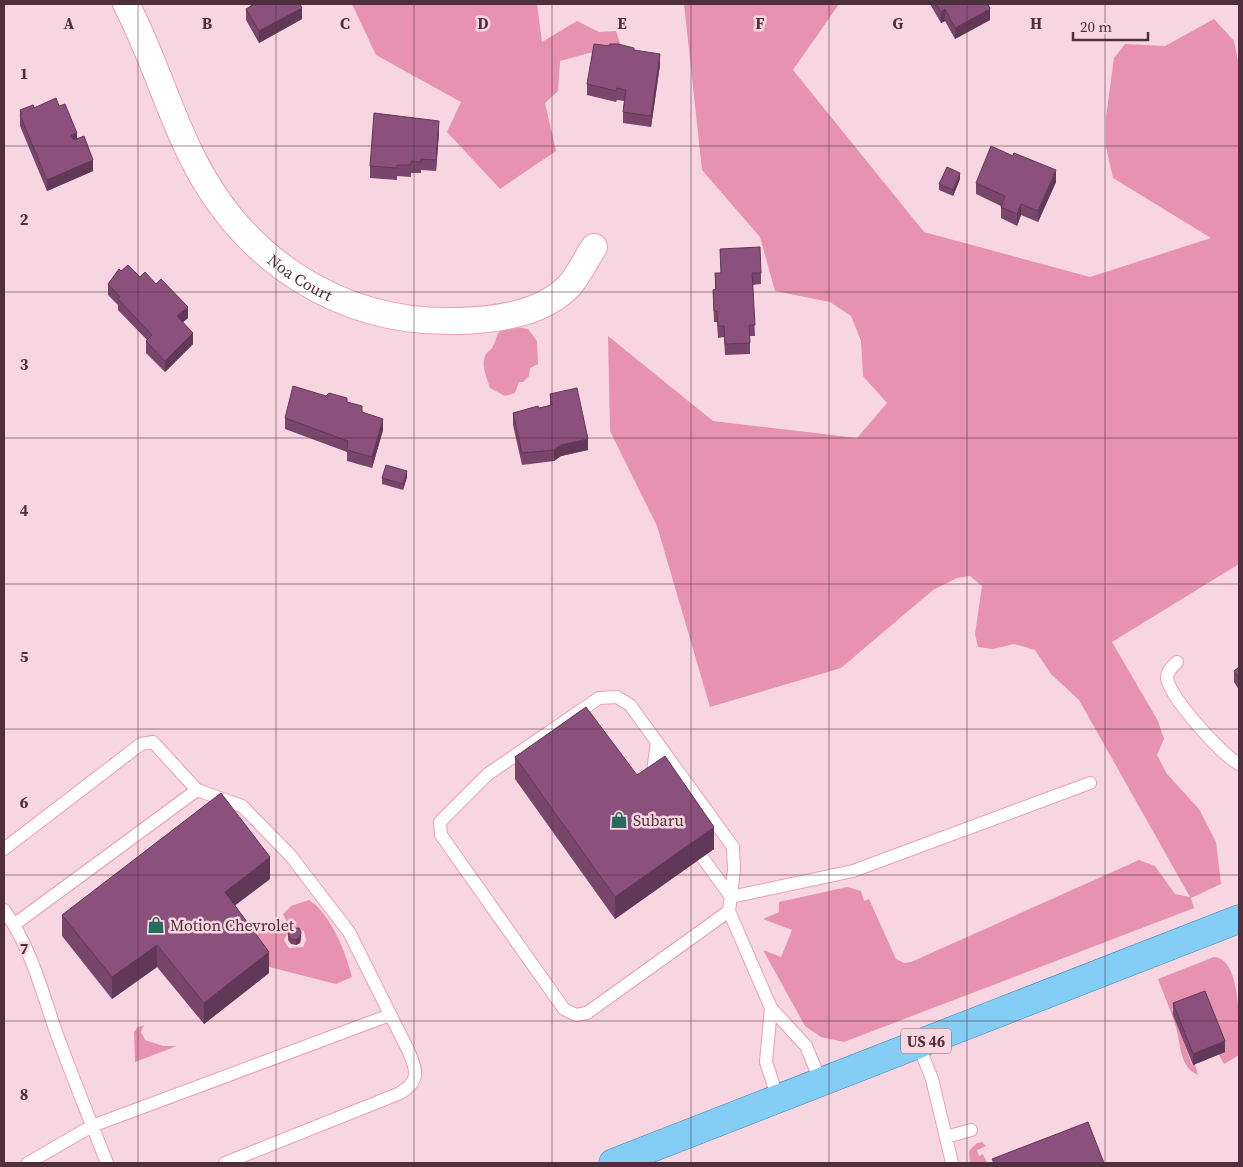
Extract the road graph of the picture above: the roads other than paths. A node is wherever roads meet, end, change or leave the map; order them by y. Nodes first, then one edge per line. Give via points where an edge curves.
1 (126, 4) edge
2 (594, 247) dead end
3 (1177, 662) dead end
4 (657, 742) junction
5 (1239, 764) edge
6 (1090, 783) dead end
7 (651, 787) edge
8 (197, 790) junction
9 (4, 849) edge
10 (702, 857) edge
11 (731, 897) junction
12 (4, 910) edge
13 (729, 911) junction
14 (1239, 919) edge
15 (14, 924) junction
16 (771, 1008) junction
17 (390, 1014) junction
18 (918, 1044) junction
19 (821, 1082) junction
20 (778, 1098) junction
21 (92, 1126) junction
22 (971, 1130) dead end
23 (946, 1137) junction
24 (32, 1162) edge
25 (107, 1163) edge
26 (224, 1163) edge
27 (613, 1163) edge
28 (952, 1163) edge

1 - 2 street, Noa Court via 139,28 190,155 211,192 238,228 269,257 290,274 329,295 379,314 411,319 448,322 502,317 552,299 570,285
3 - 5 lane via 1168,672 1172,689 1208,739
4 - 7 lane
4 - 11 lane via 733,847 735,863
4 - 13 lane via 623,699 599,698 488,774 442,818 440,832 564,1009 573,1014 587,1013
6 - 11 lane via 853,870
8 - 9 lane via 156,744 145,742
8 - 15 lane
8 - 17 lane via 242,806 290,855 349,932
10 - 11 lane
11 - 13 lane
12 - 15 lane
13 - 16 lane
14 - 18 main road, US 46
15 - 21 lane via 32,963
16 - 19 lane via 806,1046
16 - 20 lane via 766,1062
17 - 21 lane
17 - 26 lane via 415,1068 415,1080 408,1088
18 - 19 main road, US 46
18 - 23 lane via 932,1079
19 - 20 main road, US 46
20 - 27 main road, US 46
21 - 24 lane
21 - 25 lane
22 - 23 lane
23 - 28 lane

